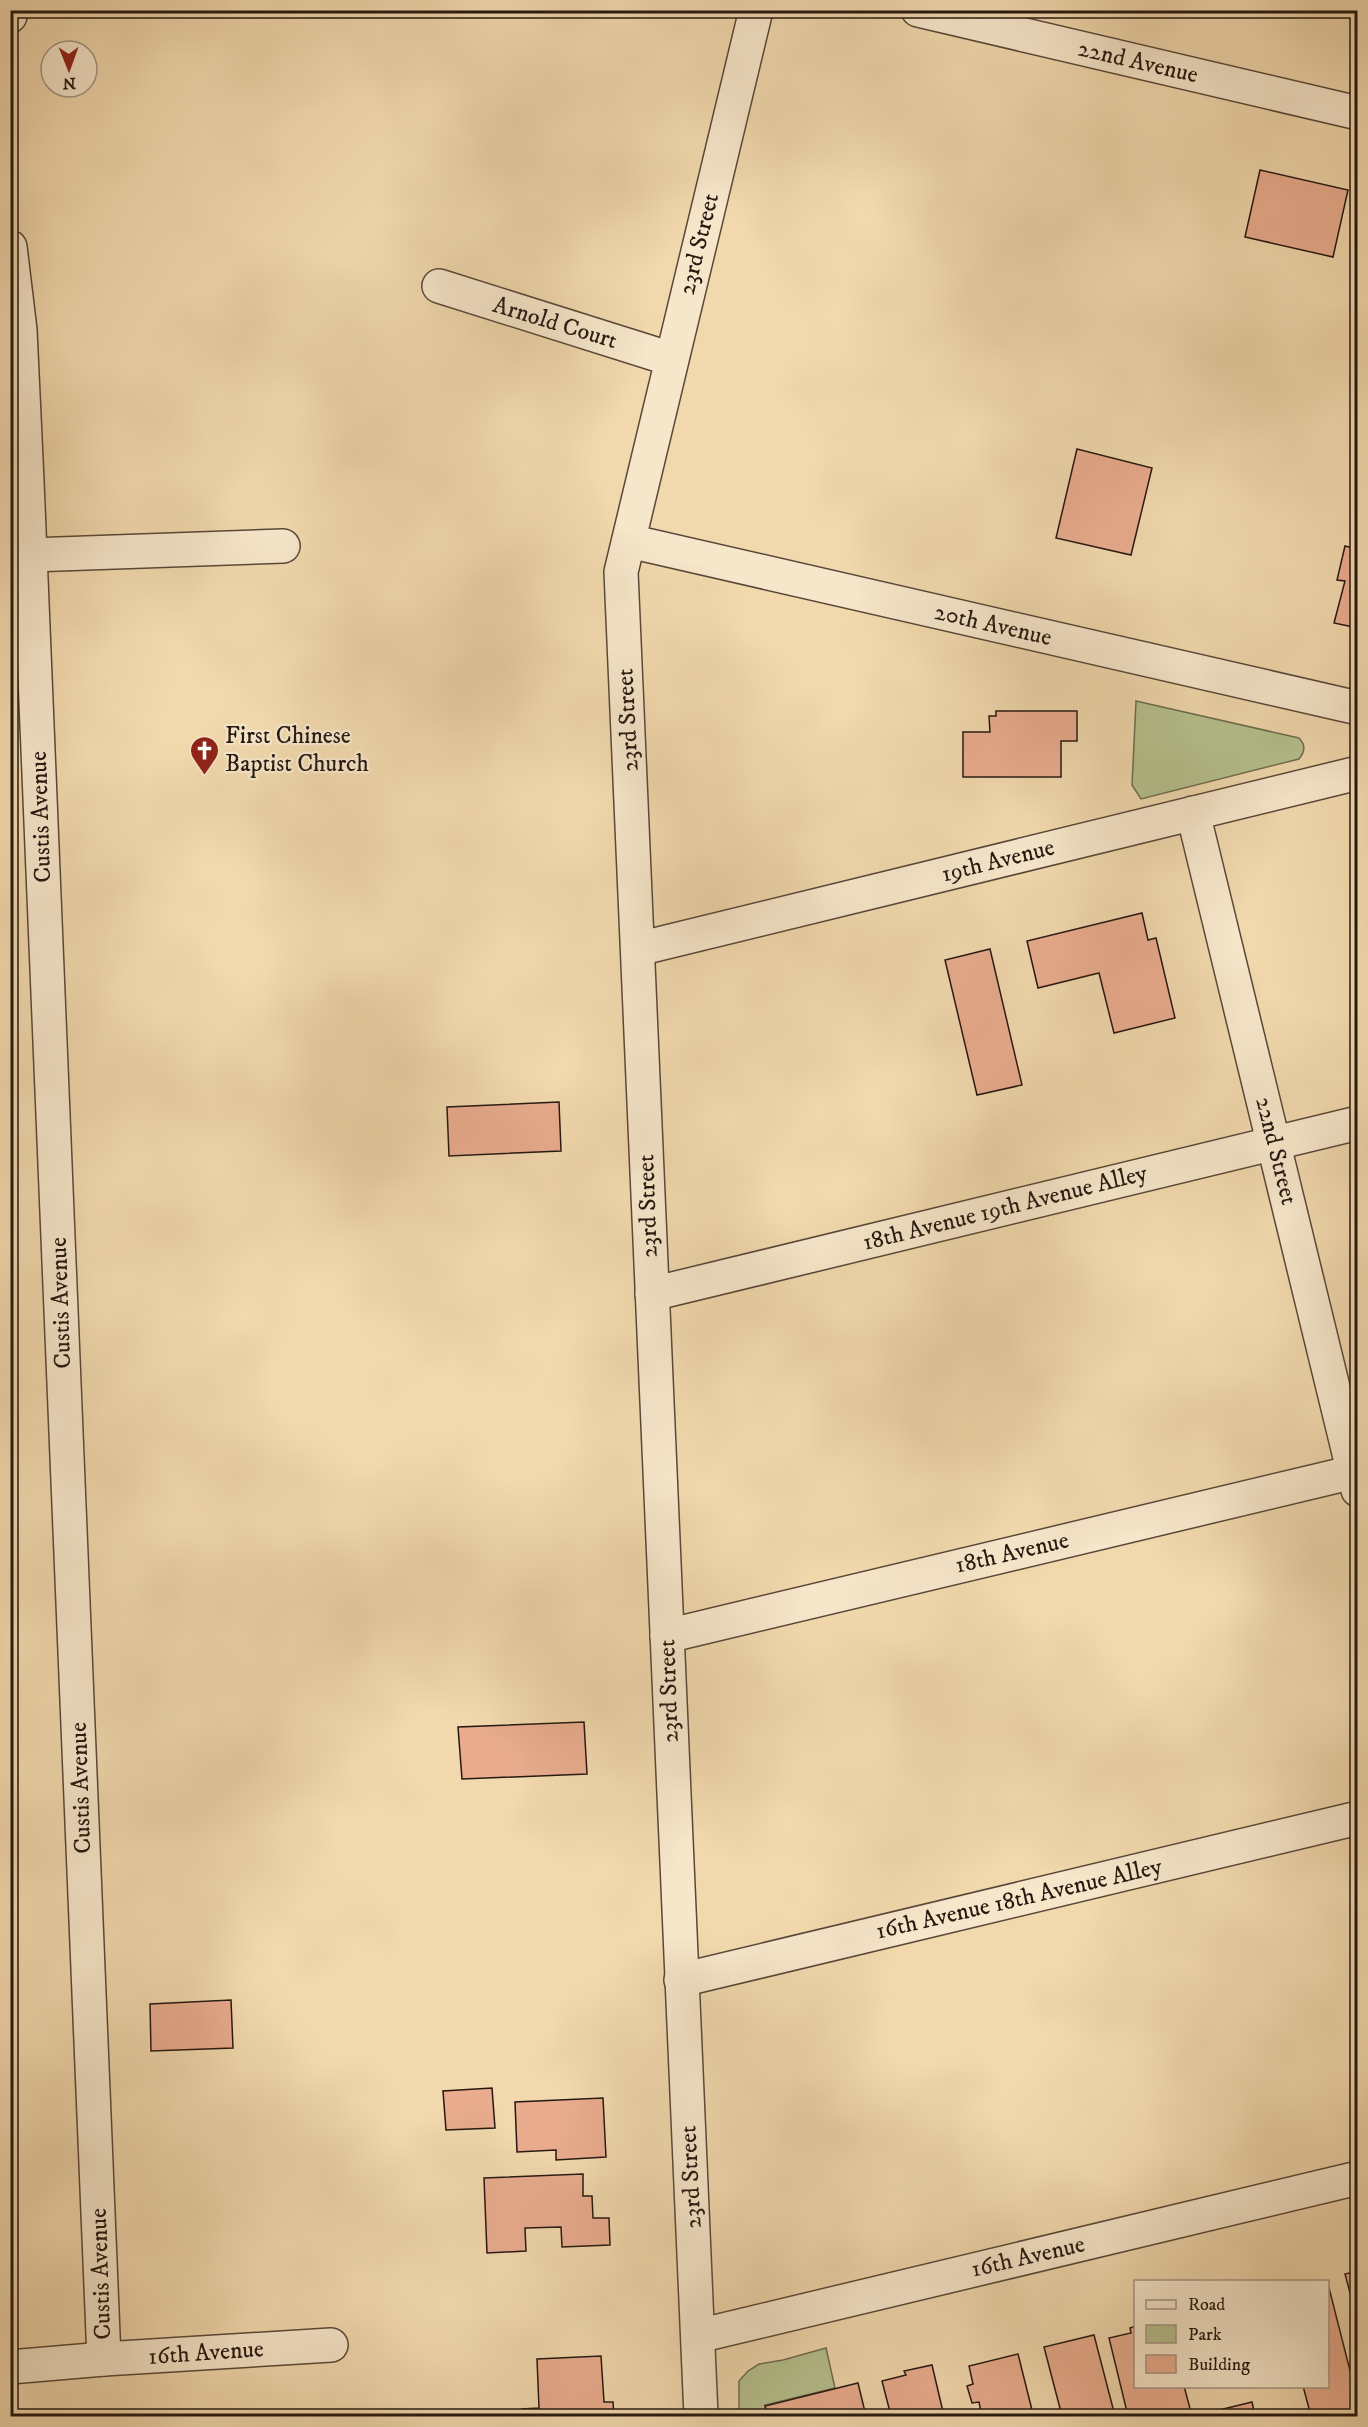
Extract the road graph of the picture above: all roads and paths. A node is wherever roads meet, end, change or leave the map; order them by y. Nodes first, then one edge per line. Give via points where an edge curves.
1 (11, 10) edge
2 (756, 10) edge
3 (918, 10) edge
4 (10, 16) edge
5 (999, 20) edge
6 (1358, 113) edge
7 (10, 247) edge
8 (439, 286) dead end
9 (672, 359) junction
10 (19, 481) edge
11 (629, 541) junction
12 (283, 546) dead end
13 (30, 555) junction
14 (1358, 708) edge
15 (1358, 773) edge
16 (1193, 813) junction
17 (638, 949) junction
18 (1358, 1123) edge
19 (1274, 1143) junction
20 (652, 1294) junction
21 (1356, 1478) edge
22 (667, 1636) junction
23 (1358, 1818) edge
24 (681, 1980) junction
25 (1358, 2178) edge
26 (698, 2336) junction
27 (330, 2345) dead end
28 (104, 2359) junction
29 (10, 2367) edge
30 (701, 2416) edge

1 - 4 street
2 - 9 street, 23rd Street
3 - 5 street, 22nd Avenue
5 - 6 street, 22nd Avenue
7 - 10 street, Custis Avenue via 20,330
8 - 9 street, Arnold Court
9 - 11 street, 23rd Street
10 - 13 street, Custis Avenue
11 - 14 street, 20th Avenue
11 - 17 street, 23rd Street via 621,572
12 - 13 street
13 - 28 street, Custis Avenue
15 - 16 street, 19th Avenue
16 - 17 street, 19th Avenue
16 - 19 street, 22nd Street
17 - 20 street, 23rd Street
18 - 19 street, 18th Avenue 19th Avenue Alley
19 - 20 street, 18th Avenue 19th Avenue Alley
19 - 21 street, 22nd Street
20 - 22 street, 23rd Street
21 - 22 street, 18th Avenue
22 - 24 street, 23rd Street
23 - 24 street, 16th Avenue 18th Avenue Alley
24 - 26 street, 23rd Street
25 - 26 street, 16th Avenue
26 - 30 street, 23rd Street
27 - 28 street, 16th Avenue
28 - 29 street, 16th Avenue

